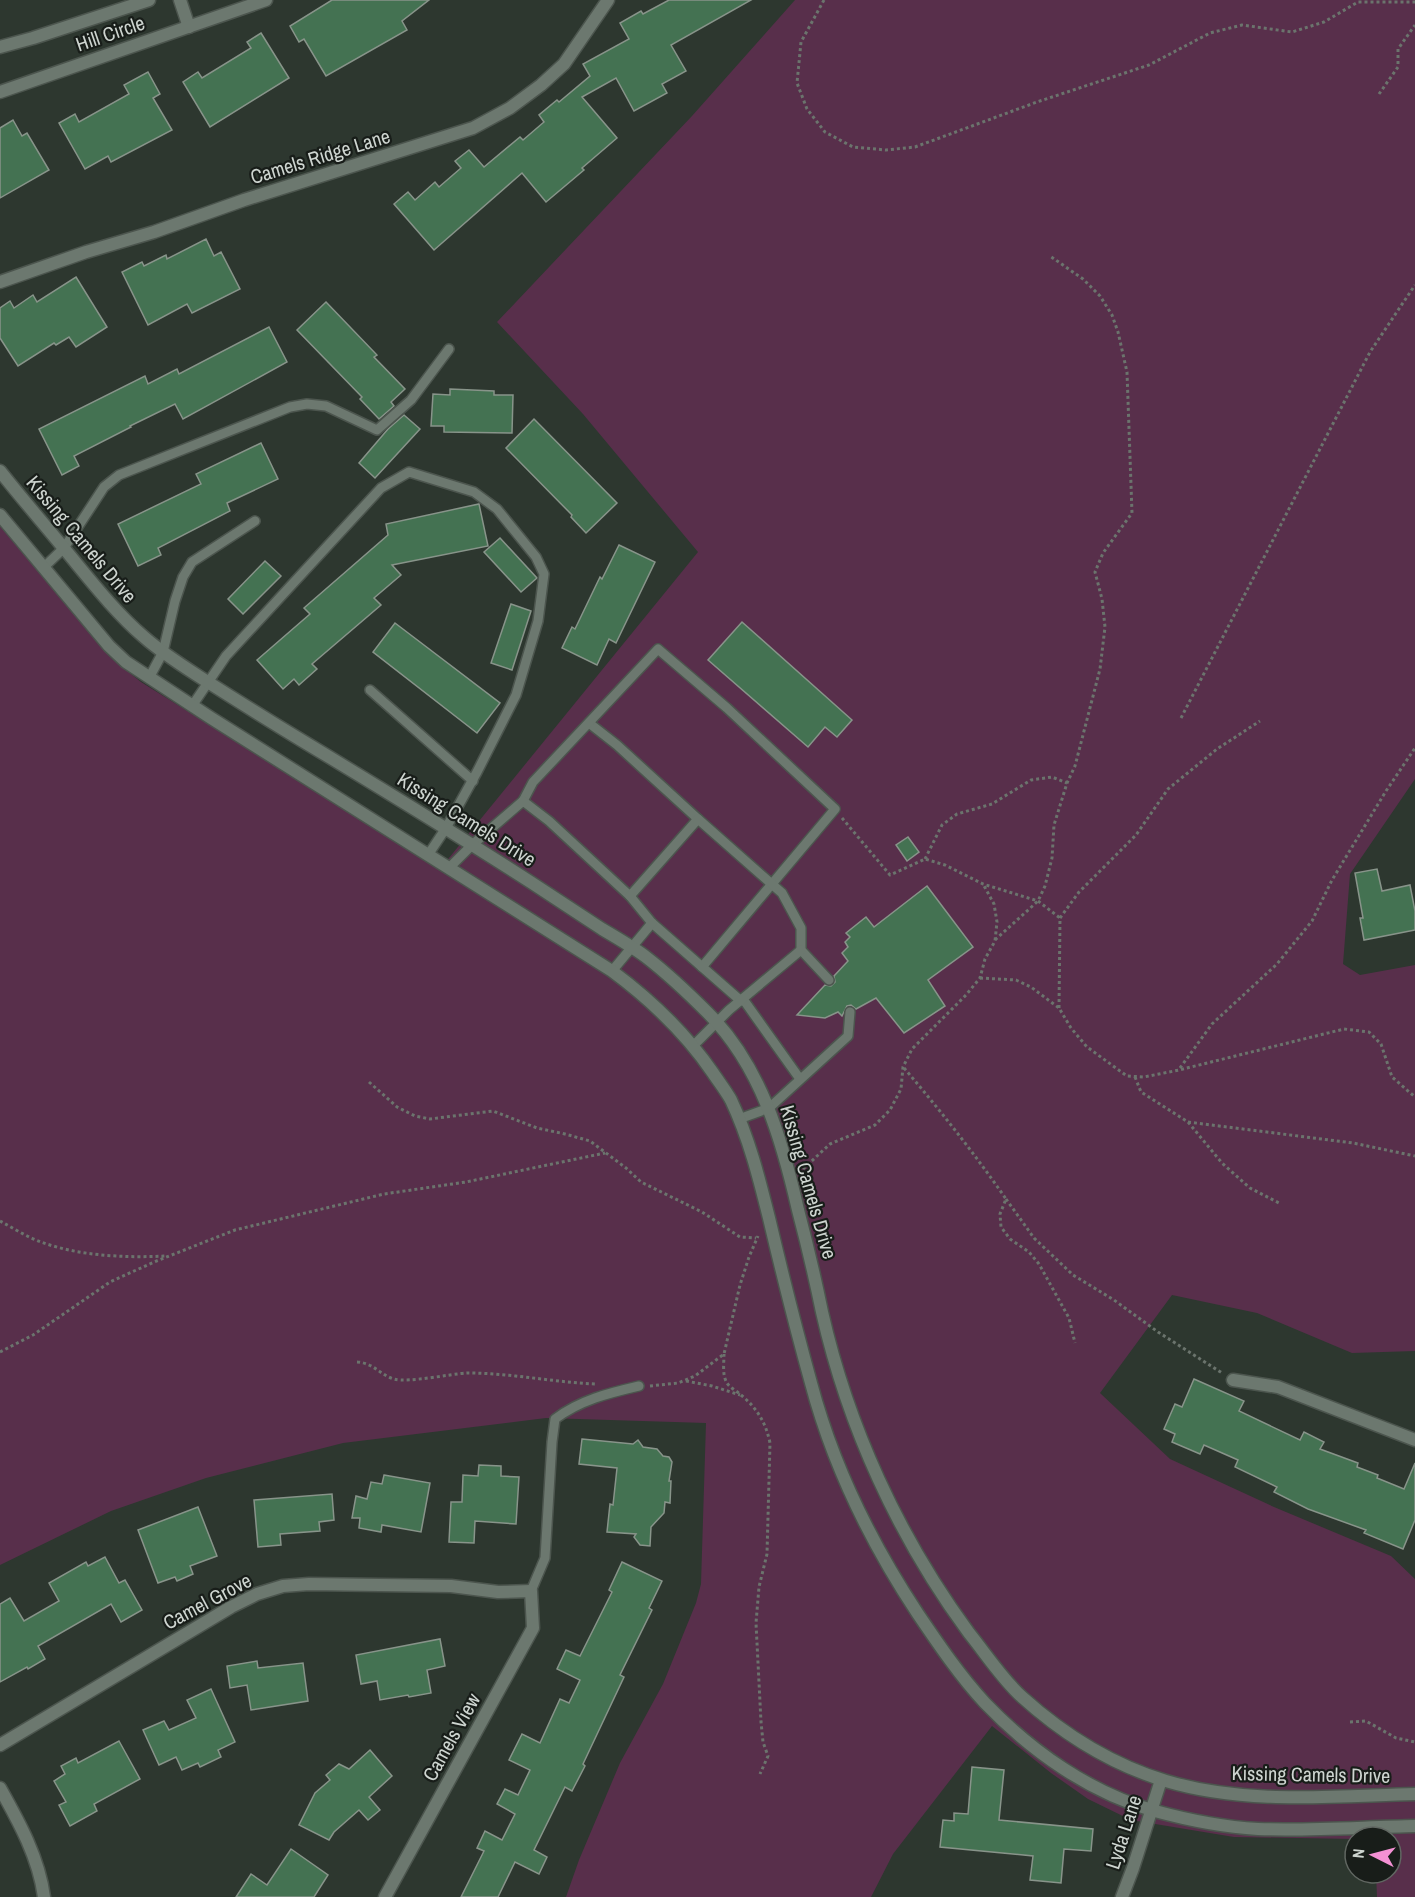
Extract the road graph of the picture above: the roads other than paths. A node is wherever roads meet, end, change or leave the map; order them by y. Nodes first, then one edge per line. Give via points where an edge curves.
1 (149, 0) edge
2 (180, 0) edge
3 (266, 0) edge
4 (608, 0) edge
5 (189, 27) junction
6 (0, 47) edge
7 (0, 92) edge
8 (0, 282) edge
9 (448, 349) dead end
10 (0, 471) edge
11 (0, 515) edge
12 (255, 520) dead end
13 (64, 548) junction
14 (43, 568) junction
15 (163, 652) junction
16 (149, 678) junction
17 (208, 682) junction
18 (370, 690) dead end
19 (192, 706) junction
20 (589, 723) junction
21 (473, 781) junction
22 (523, 801) junction
23 (698, 819) junction
24 (446, 828) junction
25 (472, 845) junction
26 (428, 855) junction
27 (449, 868) junction
28 (772, 885) junction
29 (630, 896) junction
30 (652, 923) junction
31 (633, 948) junction
32 (801, 950) junction
33 (702, 967) junction
34 (612, 970) junction
35 (829, 980) dead end
36 (742, 1000) junction
37 (850, 1012) dead end
38 (717, 1022) junction
39 (693, 1046) junction
40 (800, 1080) junction
41 (770, 1108) junction
42 (739, 1119) junction
43 (1233, 1380) road end
44 (639, 1386) road end
45 (1415, 1440) edge
46 (531, 1590) junction
47 (0, 1745) edge
48 (1161, 1780) junction
49 (0, 1788) edge
50 (1415, 1794) edge
51 (1151, 1810) junction
52 (1415, 1826) edge
53 (44, 1897) edge
54 (386, 1897) edge
55 (1122, 1897) edge

1 - 6 street, Hill Circle
2 - 5 street
3 - 5 street, Hill Circle
4 - 8 street, Camels Ridge Lane via 564,64 510,108 473,128
5 - 7 street, Hill Circle
9 - 13 lane via 411,400 377,430 326,406 307,404 290,407 119,475 104,487
10 - 13 street, Kissing Camels Drive
11 - 14 street
12 - 15 lane via 192,562 183,577
13 - 14 lane
13 - 15 street, Kissing Camels Drive via 120,615
14 - 16 street via 109,646
15 - 16 lane
15 - 17 street, Kissing Camels Drive
16 - 19 street
17 - 19 lane
17 - 21 lane via 226,657 381,488 409,472 474,492 497,510 536,557 544,574 538,621 516,694
17 - 24 street, Kissing Camels Drive
18 - 21 lane
19 - 26 street
20 - 22 lane via 533,782
20 - 23 lane
20 - 28 lane via 658,649 727,708 835,809
21 - 24 lane
22 - 25 lane
22 - 29 lane
23 - 28 lane
23 - 29 lane
24 - 25 street, Kissing Camels Drive
24 - 26 lane
25 - 27 lane
25 - 31 street, Kissing Camels Drive
26 - 27 street
27 - 34 street
28 - 32 lane via 782,893 801,928
28 - 33 lane
29 - 30 lane
30 - 31 lane
30 - 33 lane
31 - 34 lane
31 - 38 street, Kissing Camels Drive
32 - 35 lane
32 - 36 lane
33 - 36 lane
34 - 39 street via 660,1010
36 - 38 lane
36 - 40 lane
37 - 40 lane via 848,1036
38 - 39 lane
38 - 41 street, Kissing Camels Drive
39 - 42 street via 729,1097
40 - 41 lane
41 - 42 lane
41 - 48 street, Kissing Camels Drive via 844,1393 868,1458 936,1585 1017,1693 1073,1737
42 - 51 street via 833,1452 872,1538 902,1590 946,1655 986,1703 1023,1738 1094,1786
43 - 45 street via 1278,1387
44 - 46 lane via 598,1396 555,1419 545,1558
46 - 47 street, Camel Grove via 282,1586 231,1607
46 - 54 street, Camels View via 533,1628
48 - 50 street, Kissing Camels Drive via 1242,1795
48 - 51 street, Lyda Lane
49 - 53 street via 30,1845
51 - 52 street via 1224,1826 1259,1829
51 - 55 street, Lyda Lane

